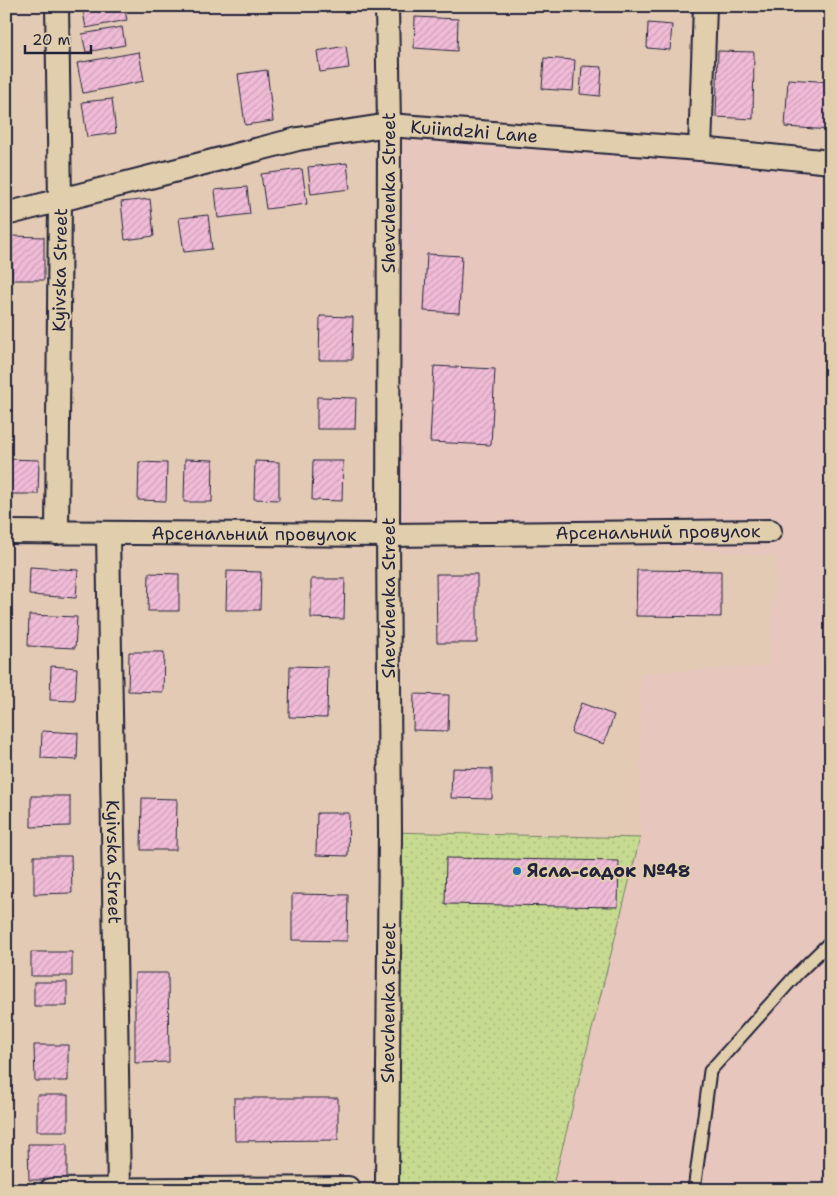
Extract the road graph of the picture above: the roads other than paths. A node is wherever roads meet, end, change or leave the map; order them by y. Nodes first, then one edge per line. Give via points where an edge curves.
1 (57, 6) edge
2 (387, 6) edge
3 (705, 6) edge
4 (389, 125) junction
5 (700, 149) junction
6 (831, 162) edge
7 (60, 200) junction
8 (6, 214) edge
9 (770, 531) dead end
10 (6, 532) edge
11 (57, 533) junction
12 (108, 533) junction
13 (388, 535) junction
14 (831, 941) edge
15 (348, 1188) dead end
16 (119, 1189) edge
17 (51, 1190) edge
18 (384, 1190) edge
19 (694, 1190) edge

1 - 7 street, Kyivska Street
2 - 4 street, Shevchenka Street
3 - 5 street
4 - 5 street, Kuiindzhi Lane
4 - 7 street, Kuiindzhi Lane via 298,139
4 - 13 street, Shevchenka Street
5 - 6 street, Kuiindzhi Lane
7 - 8 street, Kuiindzhi Lane
7 - 11 street, Kyivska Street
9 - 13 street, Арсенальний провулок
10 - 11 street, Арсенальний провулок
11 - 12 street, Арсенальний провулок
12 - 13 street, Арсенальний провулок
12 - 16 street, Kyivska Street
13 - 18 street, Shevchenka Street via 390,852 387,1184
14 - 19 lane via 710,1071
15 - 16 street
16 - 17 street

